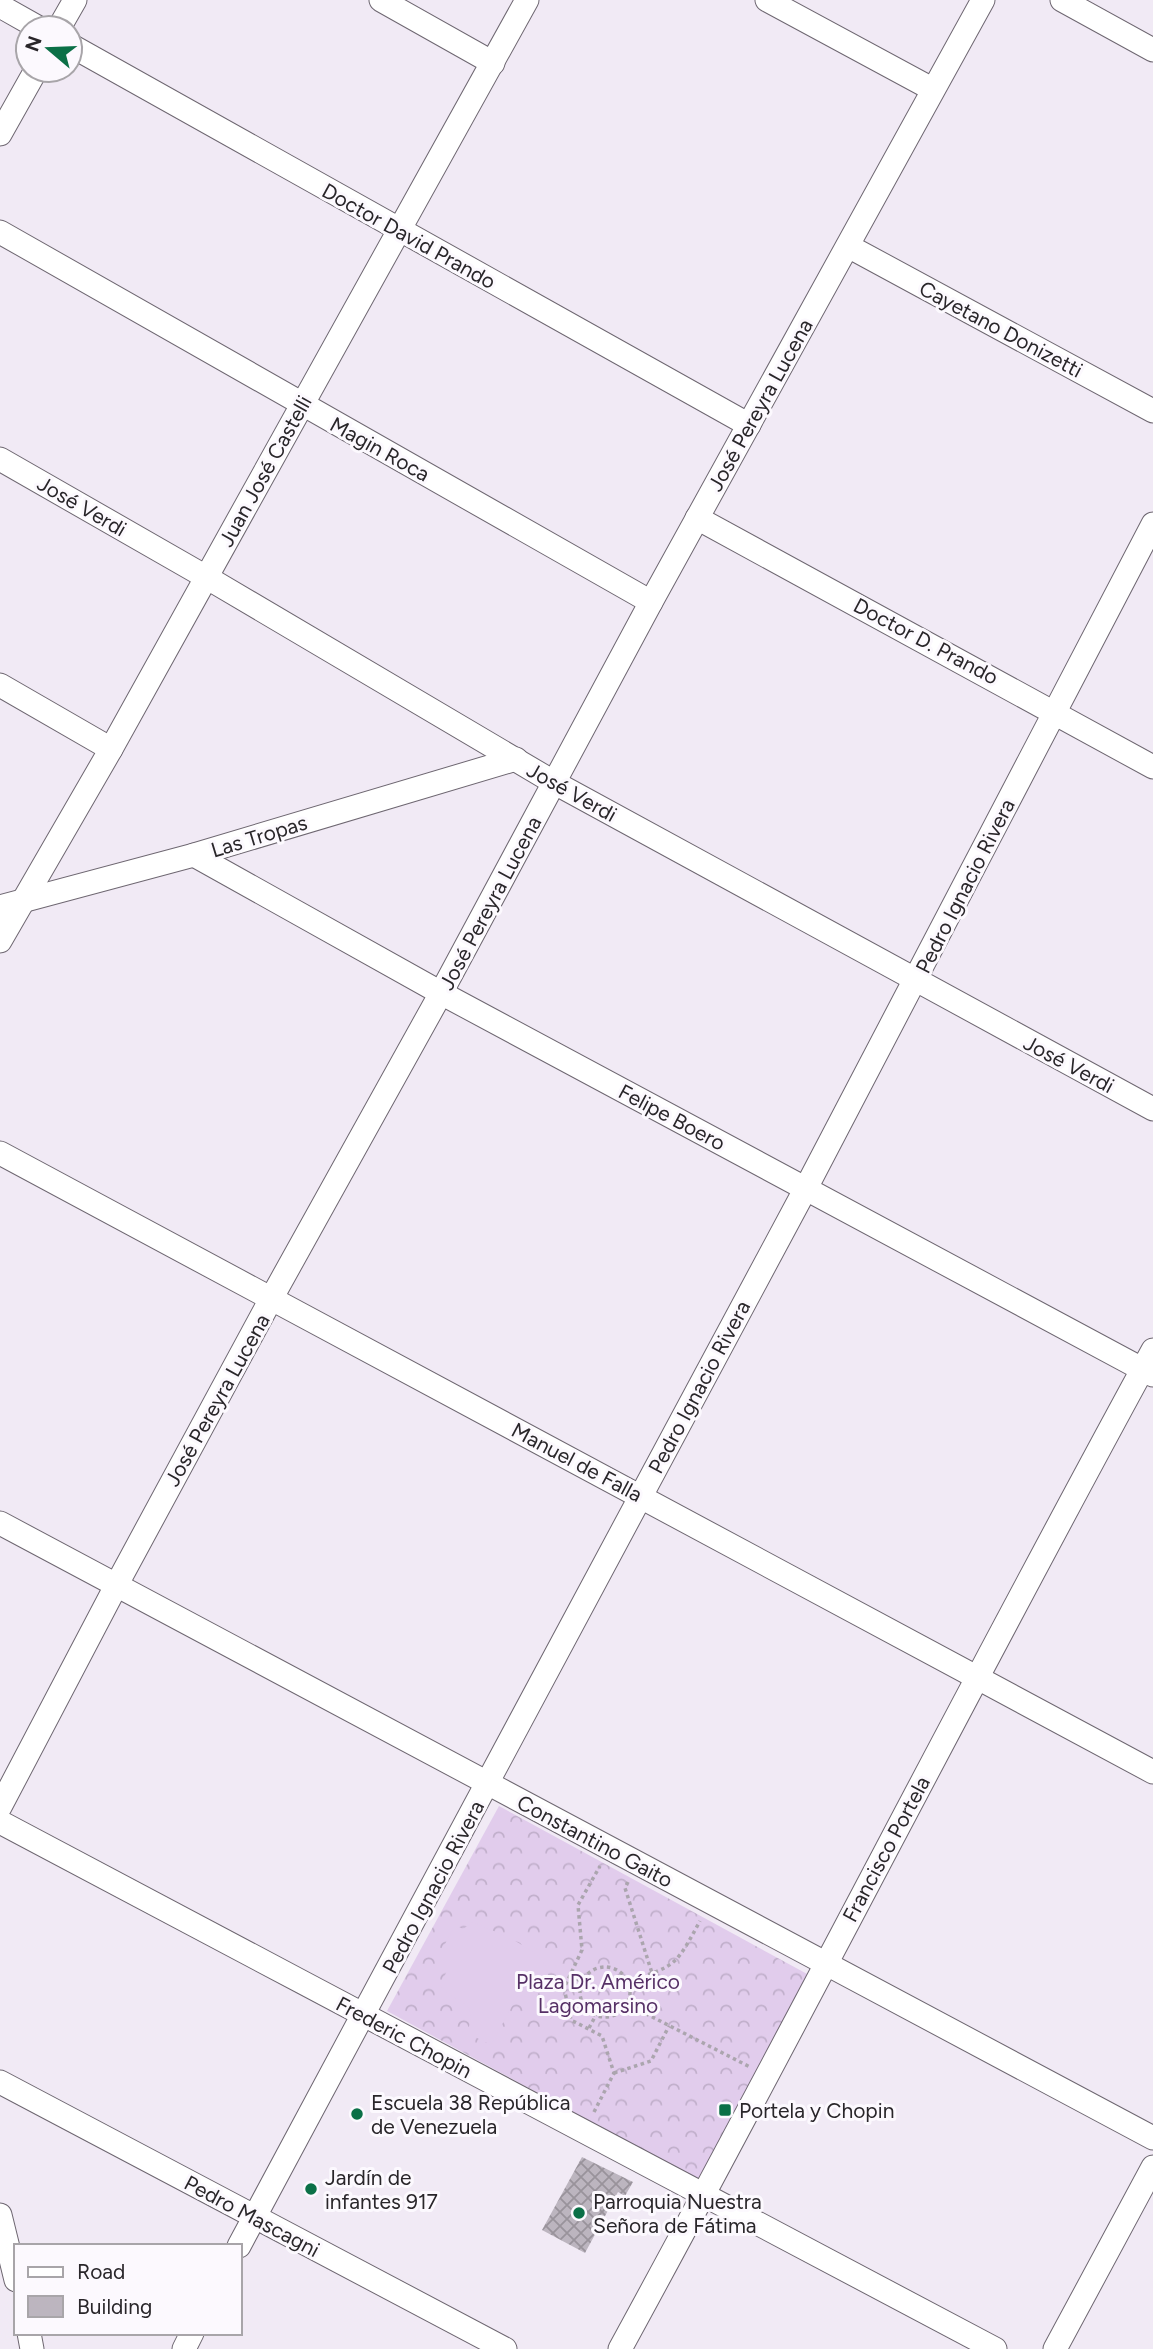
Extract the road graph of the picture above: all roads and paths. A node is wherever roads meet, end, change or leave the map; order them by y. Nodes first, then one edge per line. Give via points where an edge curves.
1 (381, 0) edge
2 (527, 0) edge
3 (767, 0) edge
4 (983, 0) edge
5 (1062, 0) edge
6 (1153, 50) edge
7 (84, 53) edge
8 (493, 63) junction
9 (28, 84) edge
10 (932, 89) junction
11 (0, 134) edge
12 (399, 231) junction
13 (0, 232) edge
14 (848, 246) junction
15 (302, 405) junction
16 (1153, 411) edge
17 (749, 425) junction
18 (0, 459) edge
19 (697, 518) junction
20 (1153, 524) edge
21 (206, 577) junction
22 (651, 602) junction
23 (0, 685) edge
24 (1055, 712) junction
25 (111, 749) junction
26 (516, 760) junction
27 (1153, 767) edge
28 (555, 783) junction
29 (194, 855) junction
30 (22, 900) junction
31 (0, 907) edge
32 (1, 935) edge
33 (915, 981) junction
34 (441, 993) junction
35 (1153, 1109) edge
36 (0, 1153) edge
37 (806, 1188) junction
38 (271, 1299) junction
39 (1150, 1365) edge
40 (641, 1496) junction
41 (0, 1523) edge
42 (117, 1584) junction
43 (976, 1677) junction
44 (1153, 1773) edge
45 (488, 1784) junction
46 (0, 1807) edge
47 (0, 1822) edge
48 (610, 1849) junction
49 (638, 1864) junction
50 (710, 1903) junction
51 (827, 1963) junction
52 (652, 1973) junction
53 (570, 1976) junction
54 (628, 1981) junction
55 (583, 1982) junction
56 (627, 2004) junction
57 (596, 2015) junction
58 (364, 2016) junction
59 (669, 2026) junction
60 (588, 2029) junction
61 (614, 2073) junction
62 (768, 2077) junction
63 (0, 2082) edge
64 (584, 2130) junction
65 (1153, 2138) edge
66 (1153, 2167) edge
67 (706, 2193) junction
68 (0, 2215) edge
69 (254, 2217) junction
70 (240, 2244) edge
71 (14, 2272) edge
72 (505, 2349) edge
73 (620, 2349) edge
74 (995, 2349) edge
75 (1055, 2349) edge

1 - 8 street
2 - 8 street, Juan José Castelli
3 - 10 street
4 - 10 street, José Pereyra Lucena
5 - 6 street
7 - 12 street, Doctor David Prando
8 - 12 street, Juan José Castelli
9 - 11 street
10 - 14 street, José Pereyra Lucena
12 - 15 street, Juan José Castelli
12 - 17 street, Doctor David Prando
13 - 15 street, Magin Roca
14 - 16 street, Cayetano Donizetti
14 - 17 street, José Pereyra Lucena
15 - 21 street, Juan José Castelli
15 - 22 street, Magin Roca
17 - 19 street, José Pereyra Lucena
18 - 21 street, José Verdi
19 - 22 street, José Pereyra Lucena
19 - 24 street, Doctor D. Prando
20 - 24 street, Pedro Ignacio Rivera
21 - 25 street, Juan José Castelli
21 - 26 street, José Verdi
22 - 28 street, José Pereyra Lucena
23 - 25 street
24 - 27 street, Doctor D. Prando
24 - 33 street, Pedro Ignacio Rivera
25 - 30 street, Juan José Castelli
26 - 28 street, José Verdi
26 - 29 street, Las Tropas
28 - 33 street, José Verdi
28 - 34 street, José Pereyra Lucena
29 - 30 street, Las Tropas
29 - 34 street, Felipe Boero
30 - 31 street, Las Tropas
30 - 32 street, Juan José Castelli
33 - 35 street, José Verdi
33 - 37 street, Pedro Ignacio Rivera
34 - 37 street, Felipe Boero
34 - 38 street, José Pereyra Lucena
36 - 38 street, Manuel de Falla
37 - 39 street, Felipe Boero
37 - 40 street, Pedro Ignacio Rivera
38 - 40 street, Manuel de Falla
38 - 42 street, José Pereyra Lucena
39 - 43 street, Francisco Portela
40 - 43 street, Manuel de Falla
40 - 45 street, Pedro Ignacio Rivera
41 - 42 street, Constantino Gaito
42 - 45 street, Constantino Gaito
42 - 46 street, José Pereyra Lucena
43 - 44 street, Manuel de Falla
43 - 51 street, Francisco Portela
45 - 48 street, Constantino Gaito
45 - 58 street, Pedro Ignacio Rivera
47 - 58 street, Frederic Chopin
48 - 49 street, Constantino Gaito
48 - 53 path via 578,1905 582,1950
49 - 50 street, Constantino Gaito
49 - 52 path via 625,1888
50 - 51 street, Constantino Gaito
50 - 52 path via 673,1964
51 - 62 street, Francisco Portela
51 - 65 street, Constantino Gaito
52 - 54 path
53 - 55 path
53 - 60 path via 564,1988 571,2020
54 - 55 path via 608,1967 591,1971
54 - 56 path
55 - 57 path via 582,2001
56 - 57 path via 616,2015
56 - 59 path
57 - 60 path
58 - 64 street, Frederic Chopin
58 - 69 street, Pedro Ignacio Rivera
59 - 61 path via 651,2062
59 - 62 path
60 - 61 path via 602,2036
61 - 64 path
62 - 67 street, Francisco Portela
63 - 69 street, Pedro Mascagni
64 - 67 street, Frederic Chopin
66 - 75 street
67 - 73 street, Francisco Portela
67 - 74 street, Frederic Chopin
68 - 71 street
69 - 70 street, Pedro Ignacio Rivera
69 - 72 street, Pedro Mascagni

